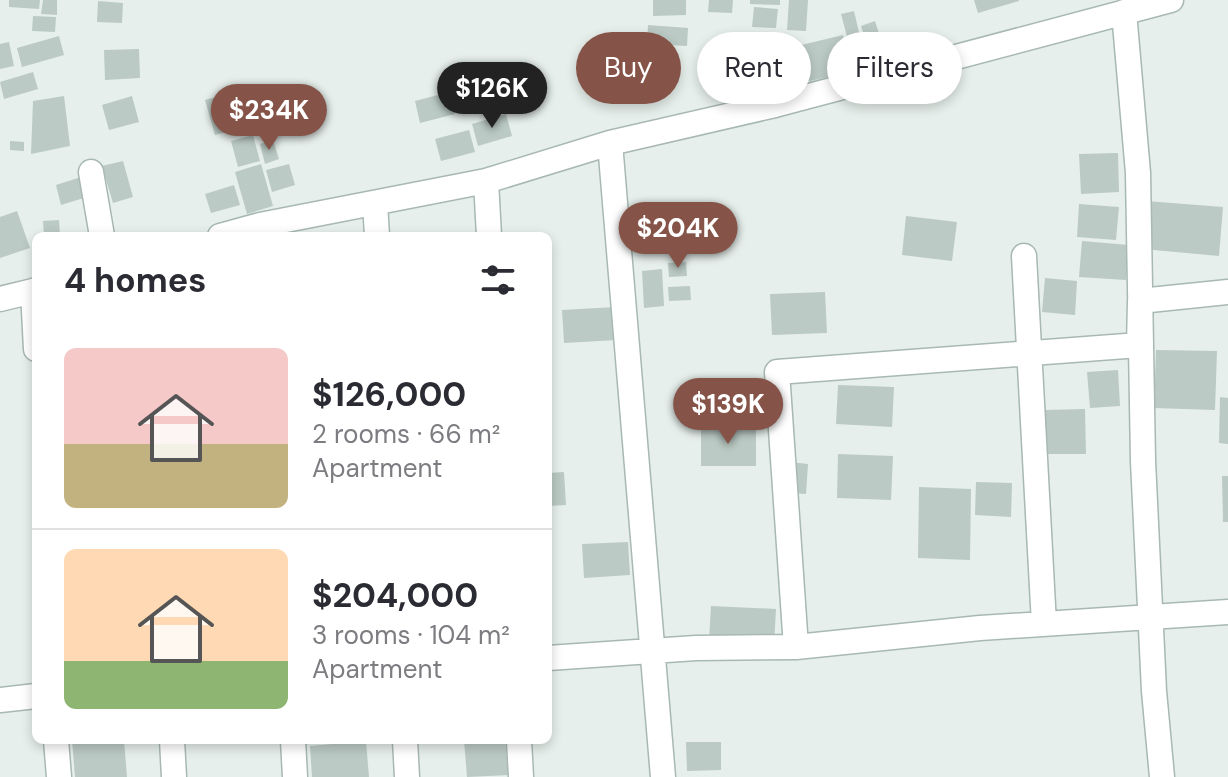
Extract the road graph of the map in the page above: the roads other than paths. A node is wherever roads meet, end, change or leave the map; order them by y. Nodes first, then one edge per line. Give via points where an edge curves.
1 (1171, 0) edge
2 (1124, 12) junction
3 (610, 143) junction
4 (91, 172) dead end
5 (486, 181) junction
6 (375, 203) junction
7 (260, 230) edge
8 (101, 232) edge
9 (377, 232) edge
10 (489, 232) edge
11 (1024, 256) dead end
12 (32, 291) edge
13 (1228, 292) edge
14 (0, 299) edge
15 (1140, 301) junction
16 (1029, 353) junction
17 (1228, 612) edge
18 (1151, 618) junction
19 (1044, 624) junction
20 (796, 647) junction
21 (653, 650) junction
22 (552, 658) edge
23 (32, 696) edge
24 (0, 700) edge
25 (56, 744) edge
26 (172, 744) edge
27 (293, 744) edge
28 (405, 744) edge
29 (519, 744) edge
30 (59, 777) edge
31 (174, 777) edge
32 (295, 777) edge
33 (407, 777) edge
34 (521, 777) edge
35 (663, 777) edge
36 (1162, 777) edge

1 - 2 street
2 - 3 street
2 - 15 street via 1138,173
3 - 5 street
3 - 21 street
4 - 8 street
5 - 6 street
5 - 10 street
6 - 7 street
6 - 9 street
11 - 16 street
12 - 14 street
13 - 15 street
15 - 16 street via 1139,345
15 - 18 street
16 - 19 street
16 - 20 street via 777,372
17 - 18 street
18 - 19 street
18 - 36 street
19 - 20 street
20 - 21 street
21 - 22 street
21 - 35 street
23 - 24 street
25 - 30 street
26 - 31 street
27 - 32 street
28 - 33 street
29 - 34 street

